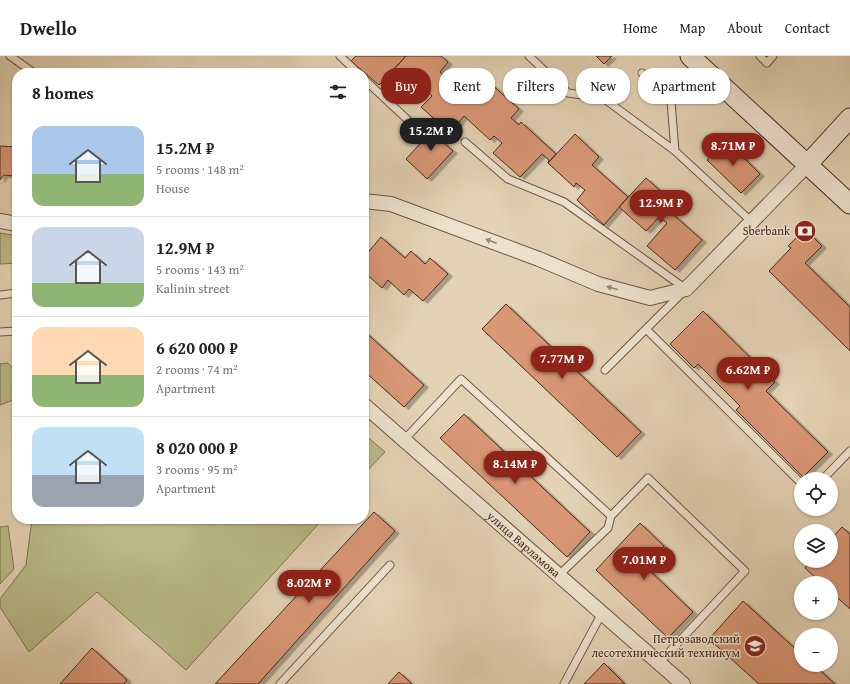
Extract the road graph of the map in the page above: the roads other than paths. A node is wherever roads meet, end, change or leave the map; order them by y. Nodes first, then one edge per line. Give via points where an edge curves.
1 (10, 56) edge
2 (340, 56) edge
3 (529, 56) edge
4 (690, 56) edge
5 (760, 56) edge
6 (773, 56) edge
7 (27, 68) edge
8 (353, 68) edge
9 (369, 84) edge
10 (671, 104) edge
11 (850, 118) edge
12 (410, 122) dead end
13 (465, 142) dead end
14 (675, 151) junction
15 (807, 164) junction
16 (369, 202) edge
17 (850, 204) edge
18 (0, 221) edge
19 (752, 222) junction
20 (12, 223) edge
21 (686, 289) junction
22 (12, 294) edge
23 (0, 295) edge
24 (646, 329) junction
25 (12, 331) edge
26 (0, 332) edge
27 (605, 370) dead end
28 (369, 409) edge
29 (404, 440) junction
30 (850, 451) edge
31 (830, 472) edge
32 (794, 476) edge
33 (611, 516) junction
34 (390, 565) dead end
35 (559, 576) junction
36 (602, 613) junction
37 (659, 663) junction
38 (280, 684) edge
39 (564, 684) edge
40 (683, 684) edge

1 - 7 lane
2 - 8 lane
3 - 14 lane via 568,93 603,98
4 - 15 main road
5 - 6 lane via 767,62
9 - 12 lane
10 - 14 lane
11 - 15 main road
13 - 21 lane via 508,179 564,202
14 - 19 lane
15 - 17 main road
15 - 19 street
21 -> 16 street via 650,298 598,284 539,259 391,204
18 - 20 street
19 - 21 street
21 - 24 lane
22 - 23 lane
24 - 27 lane
24 - 32 lane
25 - 26 lane
28 - 29 street, улица Варламова
29 - 33 lane via 461,379
29 - 35 street, улица Варламова
30 - 31 lane
33 - 35 lane via 608,528
33 - 37 lane via 648,478 745,571
34 - 38 lane
35 - 36 street, улица Варламова
36 - 37 street, улица Варламова
36 - 39 lane
37 - 40 street, улица Варламова

